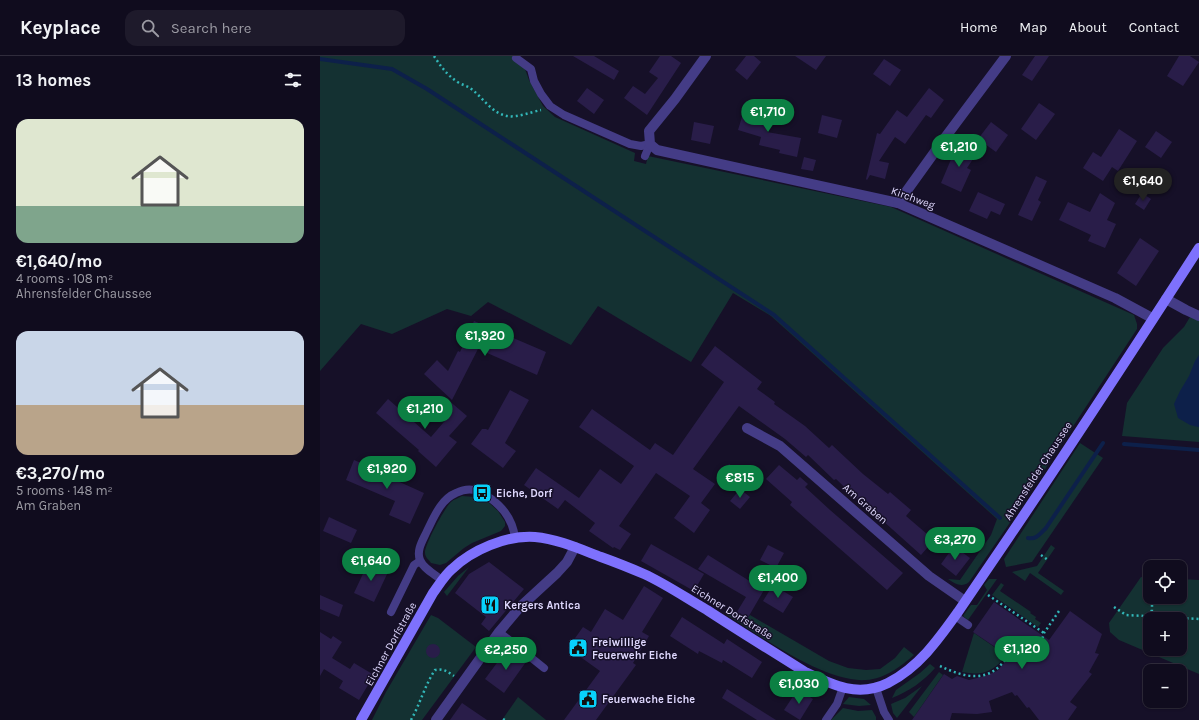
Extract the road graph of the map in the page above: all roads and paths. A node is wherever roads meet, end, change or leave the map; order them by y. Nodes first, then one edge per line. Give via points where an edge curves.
1 (434, 56) edge
2 (706, 56) edge
3 (1006, 56) edge
4 (516, 58) dead end
5 (550, 106) junction
6 (650, 144) junction
7 (645, 156) dead end
8 (898, 203) junction
9 (1199, 248) edge
10 (1166, 299) junction
11 (1199, 316) edge
12 (1152, 318) junction
13 (747, 428) dead end
14 (515, 538) junction
15 (575, 547) junction
16 (1041, 555) dead end
17 (1048, 560) dead end
18 (420, 561) junction
19 (442, 580) junction
20 (988, 595) dead end
21 (965, 601) junction
22 (1114, 607) dead end
23 (1059, 611) dead end
24 (391, 612) dead end
25 (955, 616) junction
26 (1143, 616) edge
27 (1187, 618) edge
28 (1199, 618) edge
29 (968, 625) dead end
30 (499, 632) junction
31 (1044, 632) junction
32 (1041, 643) dead end
33 (1006, 659) dead end
34 (940, 666) dead end
35 (544, 668) dead end
36 (463, 682) junction
37 (842, 688) junction
38 (876, 688) junction
39 (361, 720) edge
40 (411, 720) edge
41 (436, 720) edge
42 (826, 720) edge
43 (889, 720) edge

1 - 5 path via 449,76 470,88 498,113 508,116 519,115
2 - 6 street via 649,131
3 - 8 street
4 - 5 lane via 531,69 534,81
5 - 6 lane via 630,144
6 - 7 lane
6 - 8 street, Kirchweg via 657,150
8 - 12 street, Kirchweg via 1115,298
9 - 10 main road, Ahrensfelder Chaussee
10 - 11 street
10 - 12 main road, Ahrensfelder Chaussee
12 - 21 main road, Ahrensfelder Chaussee
13 - 21 street, Am Graben via 780,446 929,576
14 - 15 main road, Eichner Dorfstraße via 534,537
14 - 18 lane via 510,520 498,504 479,491 469,489 455,493 445,500 419,551
14 - 19 main road, Eichner Dorfstraße via 478,551 452,569
15 - 30 street via 557,574 520,607
15 - 37 main road, Eichner Dorfstraße via 651,578 805,672
16 - 17 path
18 - 19 lane
18 - 24 lane via 414,565
19 - 39 main road, Eichner Dorfstraße
20 - 31 path
21 - 25 main road, Ahrensfelder Chaussee
22 - 26 path via 1126,615
23 - 31 path
25 - 29 lane
25 - 38 main road, Ahrensfelder Chaussee via 913,667
27 - 28 path
30 - 35 lane
30 - 36 street
31 - 32 path
33 - 34 path via 996,669 982,676 960,675
36 - 40 path via 445,670 435,670
36 - 41 street
37 - 38 main road, Eichner Dorfstraße
37 - 42 lane via 837,704
38 - 43 lane

